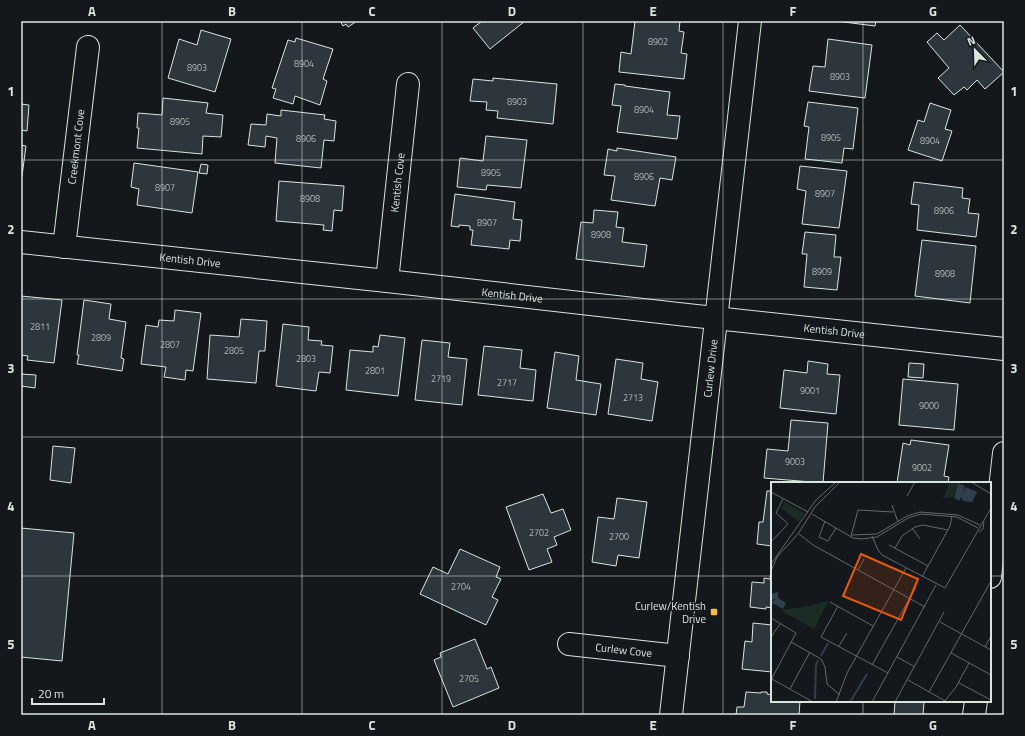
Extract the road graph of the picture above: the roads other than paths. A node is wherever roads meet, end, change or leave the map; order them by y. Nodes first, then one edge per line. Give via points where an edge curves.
1 (750, 21) edge
2 (88, 47) dead end
3 (408, 84) dead end
4 (21, 242) edge
5 (64, 247) junction
6 (386, 281) junction
7 (716, 318) junction
8 (1004, 349) edge
9 (1004, 453) edge
10 (991, 568) edge
11 (569, 644) dead end
12 (678, 656) junction
13 (976, 702) edge
14 (671, 715) edge
15 (974, 715) edge

1 - 7 street, Curlew Drive
2 - 5 street, Creekmont Cove
3 - 6 street, Kentish Cove
4 - 5 street, Kentish Drive
5 - 6 street, Kentish Drive
6 - 7 street, Kentish Drive
7 - 8 street, Kentish Drive
7 - 12 street, Curlew Drive
9 - 10 street
11 - 12 street, Curlew Cove
12 - 14 street, Curlew Drive
13 - 15 street

